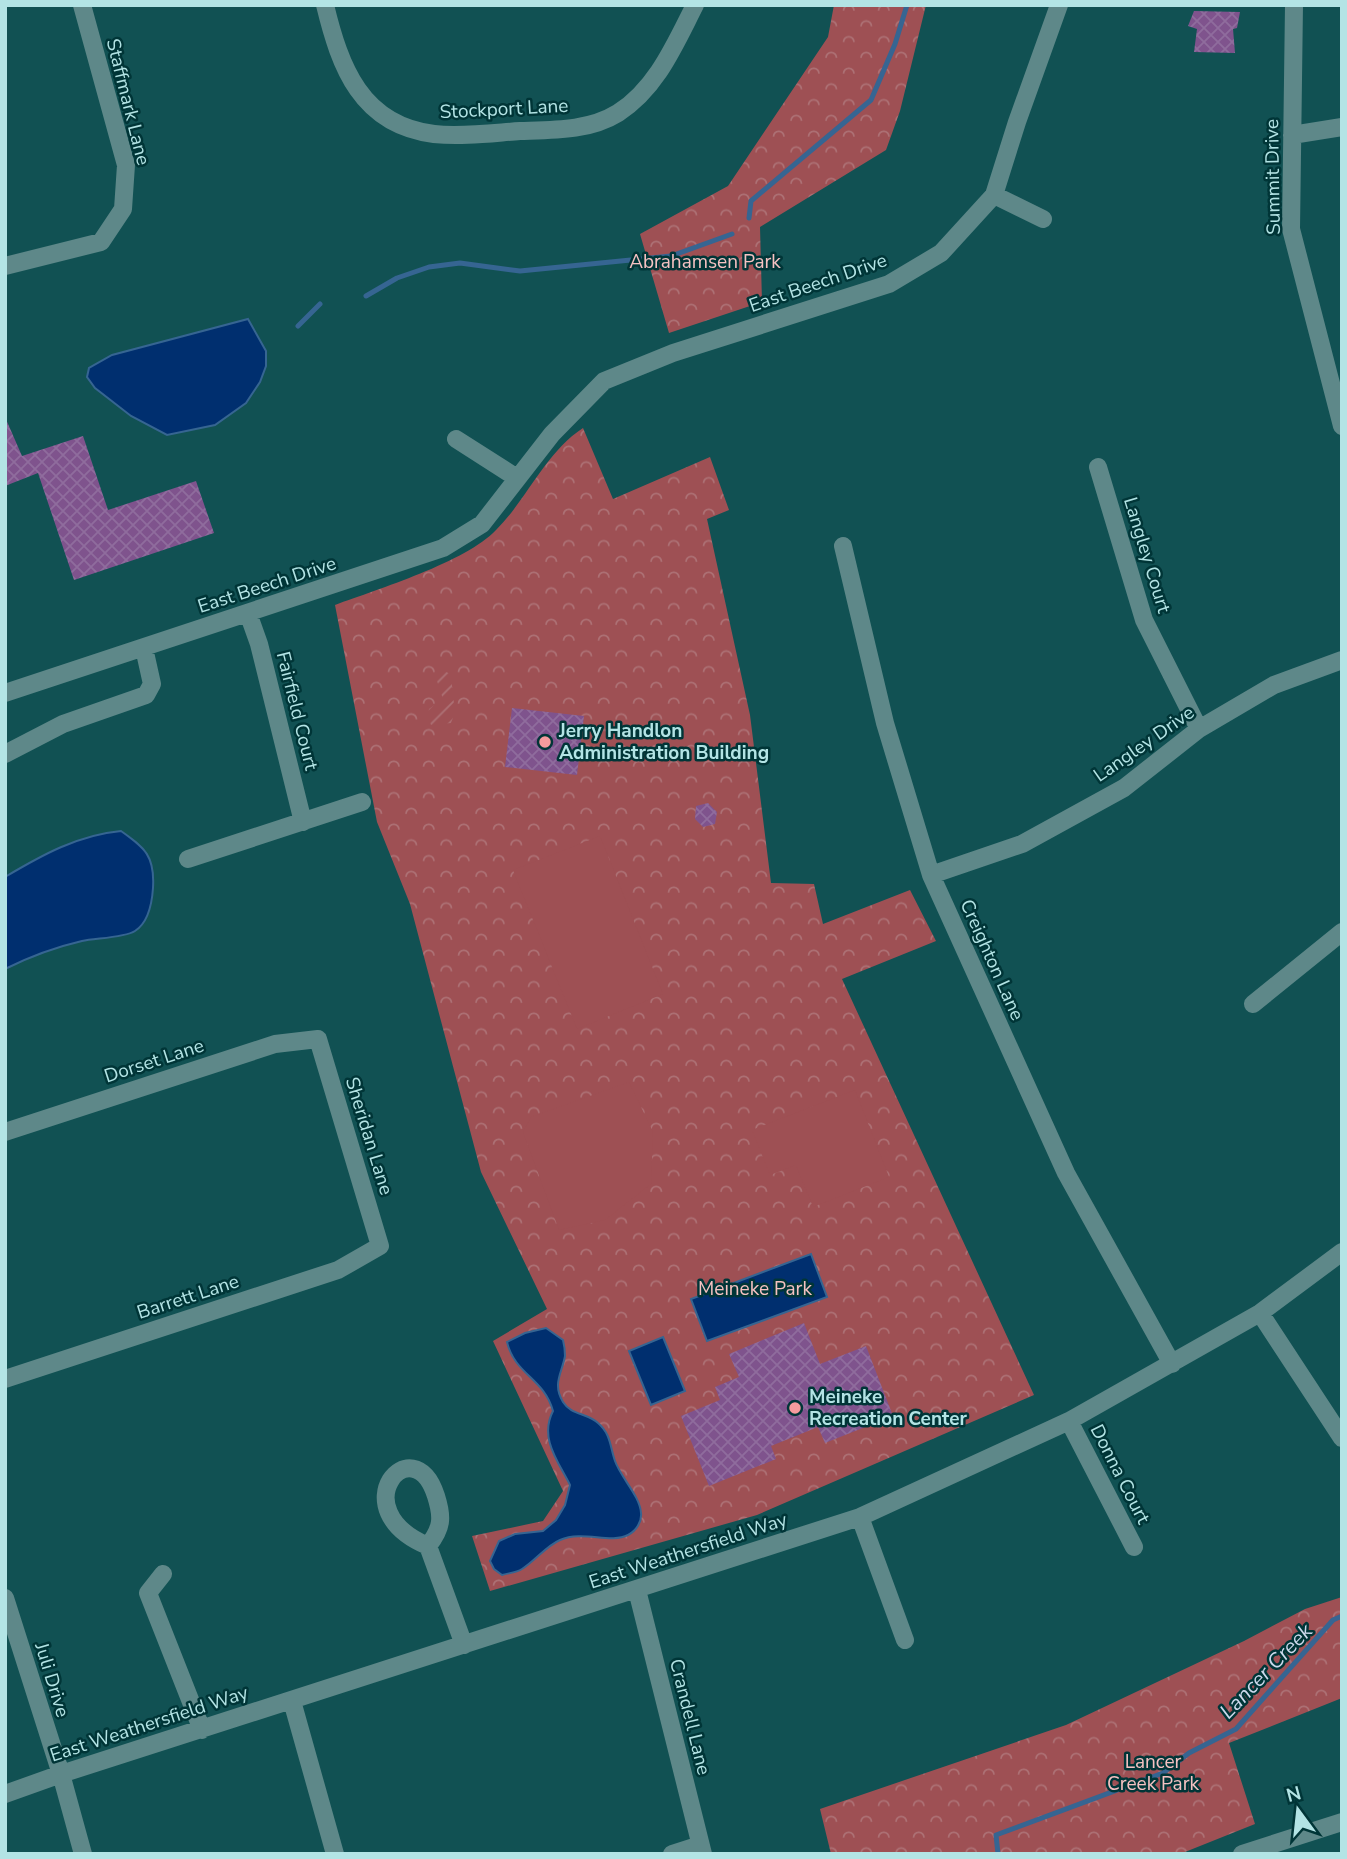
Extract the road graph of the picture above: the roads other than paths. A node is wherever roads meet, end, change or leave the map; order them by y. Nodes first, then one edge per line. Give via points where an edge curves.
1 (82, 5) edge
2 (325, 5) edge
3 (695, 5) edge
4 (1059, 5) edge
5 (1294, 5) edge
6 (1342, 127) edge
7 (1292, 135) junction
8 (994, 195) junction
9 (1043, 219) dead end
10 (5, 266) edge
11 (1342, 426) edge
12 (456, 439) dead end
13 (1098, 467) dead end
14 (517, 478) junction
15 (843, 547) dead end
16 (247, 612) junction
17 (144, 648) junction
18 (1342, 660) edge
19 (5, 692) edge
20 (1199, 729) junction
21 (5, 754) edge
22 (362, 802) dead end
23 (303, 822) junction
24 (188, 859) dead end
25 (931, 875) junction
26 (1342, 932) edge
27 (1253, 1004) dead end
28 (318, 1039) joint
29 (5, 1132) edge
30 (380, 1246) joint
31 (1342, 1252) edge
32 (1260, 1313) junction
33 (1172, 1364) junction
34 (5, 1379) edge
35 (1069, 1421) junction
36 (1342, 1438) edge
37 (860, 1517) junction
38 (428, 1546) dead end
39 (1134, 1547) dead end
40 (163, 1574) dead end
41 (637, 1590) junction
42 (5, 1598) edge
43 (905, 1640) dead end
44 (464, 1645) junction
45 (292, 1700) junction
46 (202, 1730) junction
47 (61, 1774) junction
48 (5, 1794) edge
49 (1342, 1822) edge
50 (1285, 1847) edge
51 (701, 1849) edge
52 (83, 1854) edge
53 (335, 1854) edge
54 (672, 1854) edge
55 (1242, 1854) edge

1 - 10 street, Staffmark Lane via 126,165 123,209 101,242
2 - 3 street, Stockport Lane via 334,43 363,97 384,116 433,134 566,129 617,113 652,83
4 - 8 street, East Beech Drive
5 - 7 street, Summit Drive
6 - 7 street
7 - 11 street, Summit Drive via 1291,229
8 - 9 street
8 - 14 street, East Beech Drive via 942,253 889,284 673,354 604,382 552,434
12 - 14 street
13 - 20 street, Langley Court via 1144,620
14 - 16 street, East Beech Drive via 482,524 443,548
15 - 25 street, Creighton Lane via 885,723
16 - 17 street, East Beech Drive
16 - 23 street, Fairfield Court
17 - 19 street, East Beech Drive
17 - 21 street via 152,684 146,695 63,724
18 - 20 street, Langley Drive via 1274,685
20 - 25 street, Langley Drive via 1124,788 1022,844
22 - 23 street
23 - 24 street
25 - 33 street, Creighton Lane via 1066,1173
26 - 27 street
28 - 29 street, Dorset Lane via 275,1044
28 - 30 street, Sheridan Lane
30 - 34 street, Barrett Lane via 338,1270
31 - 32 street, East Weathersfield Way
32 - 33 street, East Weathersfield Way
32 - 36 street
33 - 35 street, East Weathersfield Way
35 - 37 street, East Weathersfield Way
35 - 39 street, Donna Court
37 - 41 street, East Weathersfield Way
37 - 43 street
38 - 44 street
40 - 46 street via 148,1593
41 - 44 street, East Weathersfield Way
41 - 51 street, Crandell Lane
42 - 47 street, Juli Drive
44 - 45 street, East Weathersfield Way
45 - 46 street, East Weathersfield Way
45 - 53 street
46 - 47 street, East Weathersfield Way
47 - 48 street, East Weathersfield Way
47 - 52 street, Juli Drive
49 - 50 street
50 - 55 street
51 - 54 street

